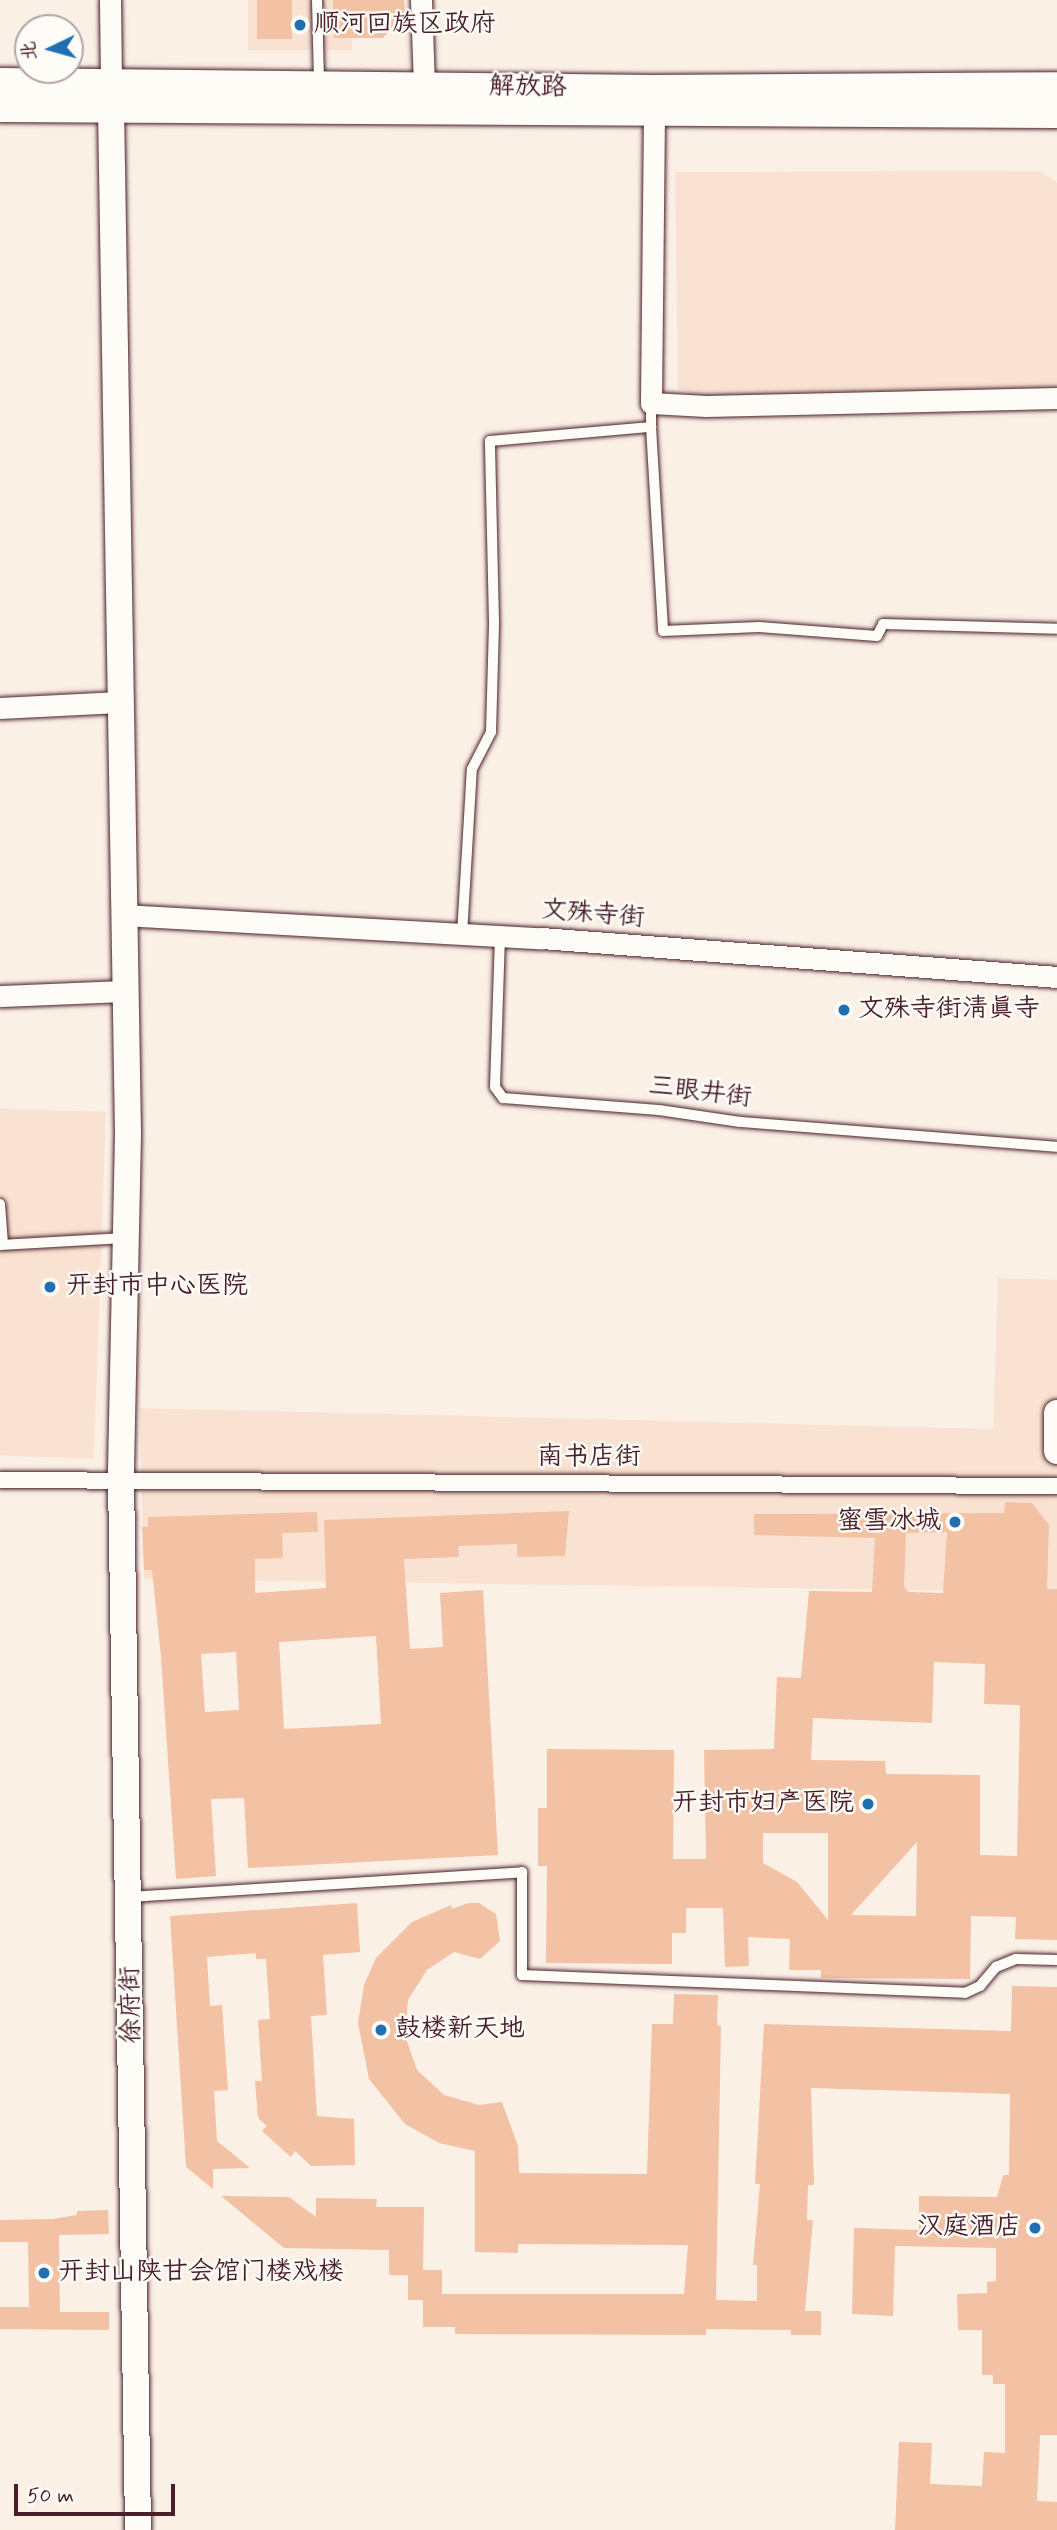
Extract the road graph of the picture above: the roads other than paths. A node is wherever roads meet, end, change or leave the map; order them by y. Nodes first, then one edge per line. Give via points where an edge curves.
1 (110, 0) edge
2 (317, 0) edge
3 (421, 0) edge
4 (0, 83) edge
5 (319, 87) junction
6 (424, 87) junction
7 (1057, 87) edge
8 (111, 97) junction
9 (0, 107) edge
10 (1057, 113) edge
11 (654, 114) junction
12 (1057, 398) edge
13 (651, 402) junction
14 (651, 427) junction
15 (1057, 629) edge
16 (119, 702) junction
17 (0, 708) edge
18 (124, 915) junction
19 (462, 934) junction
20 (500, 936) junction
21 (1057, 977) edge
22 (125, 991) junction
23 (0, 996) edge
24 (1057, 1147) edge
25 (0, 1203) edge
26 (125, 1238) junction
27 (1, 1245) edge
28 (1057, 1413) edge
29 (1057, 1451) edge
30 (121, 1479) junction
31 (0, 1480) edge
32 (1057, 1486) edge
33 (130, 1897) junction
34 (1057, 1960) edge
35 (138, 2530) edge

1 - 8 street
2 - 5 lane
3 - 6 street
4 - 8 main road, 解放路
5 - 6 main road, 解放路
5 - 8 main road, 解放路
6 - 7 main road, 解放路
8 - 9 main road, 解放路
8 - 11 main road, 解放路
8 - 16 street, 徐府街
10 - 11 main road, 解放路
11 - 13 street
12 - 13 street via 706,406
13 - 14 lane
14 - 15 lane via 663,631 759,627 877,636 883,624
14 - 19 lane via 490,441 491,732 472,769
16 - 17 street
16 - 18 street, 徐府街
18 - 19 street, 文殊寺街
18 - 22 street, 徐府街
19 - 20 street, 文殊寺街
20 - 21 street, 文殊寺街
20 - 24 lane, 三眼井街 via 495,1087 503,1098
22 - 23 street
22 - 26 street, 徐府街
25 - 27 lane
26 - 27 lane
26 - 30 street, 徐府街
28 - 29 street
30 - 31 street, 南书店街
30 - 32 street, 南书店街
30 - 33 street, 徐府街
33 - 34 lane via 522,1872 522,1975 965,1993 980,1986 996,1967 1016,1959
33 - 35 street, 徐府街

